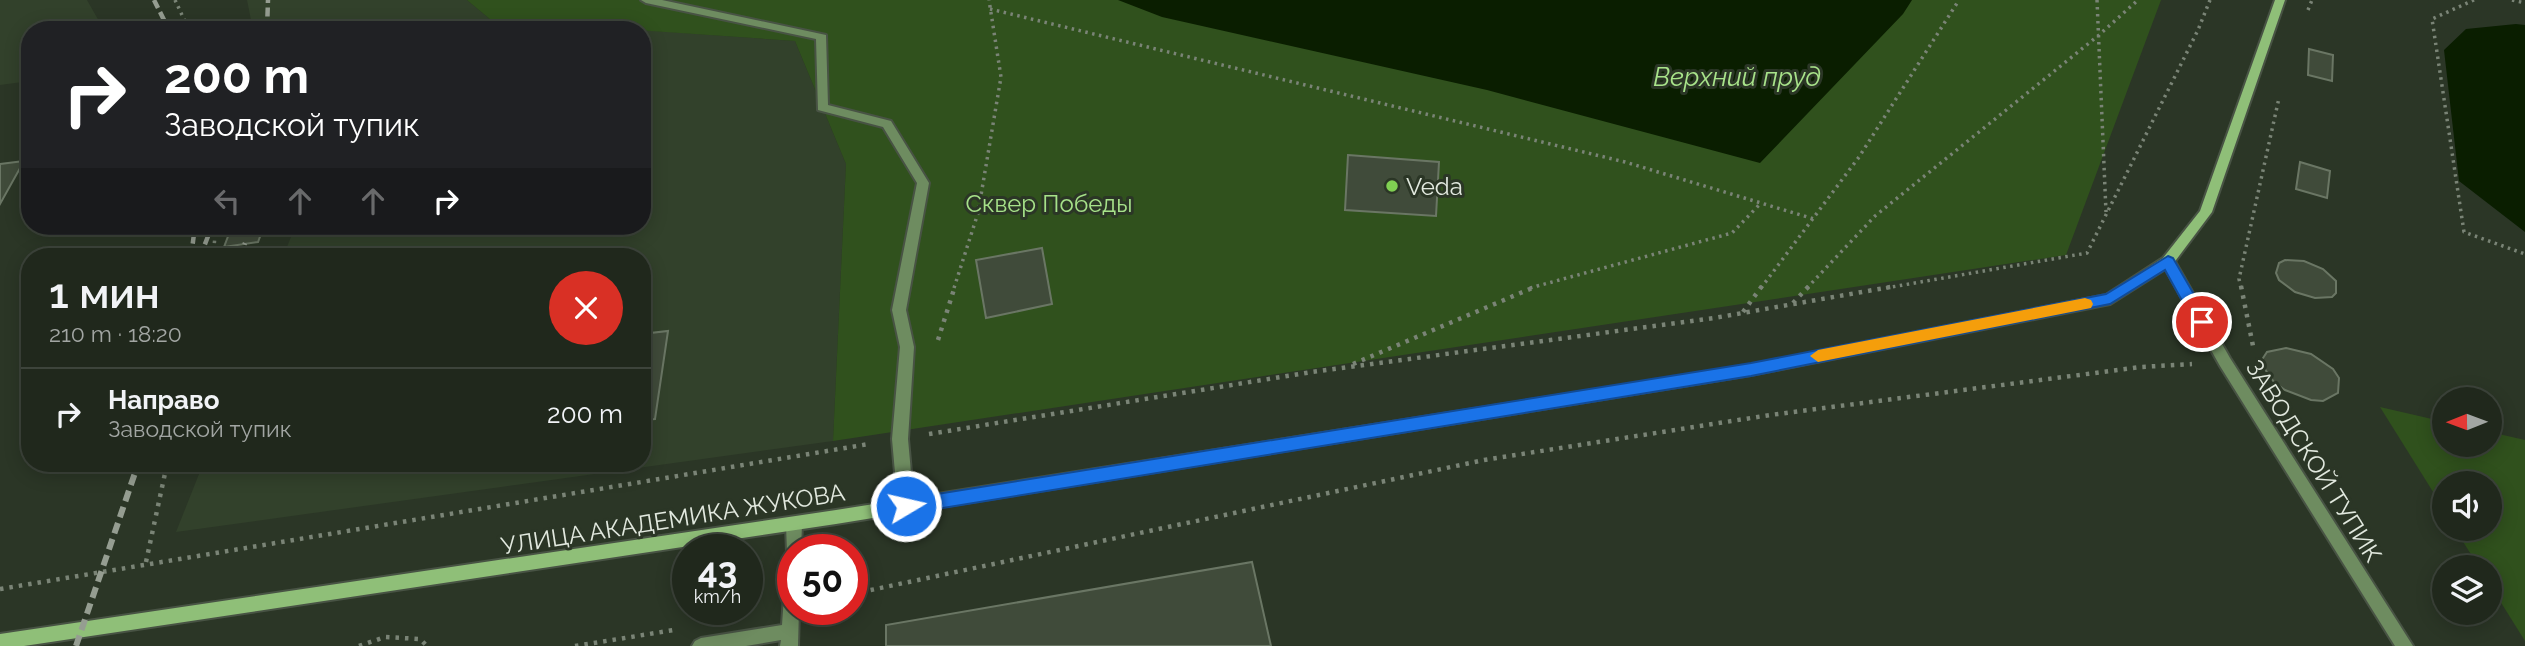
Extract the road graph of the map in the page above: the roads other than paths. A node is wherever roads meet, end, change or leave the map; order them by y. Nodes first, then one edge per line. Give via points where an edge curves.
1 (646, 0) edge
2 (2280, 0) edge
3 (2168, 261) junction
4 (906, 506) junction
5 (794, 524) junction
6 (794, 534) edge
7 (789, 638) edge
8 (0, 642) edge
9 (701, 646) edge
10 (2404, 646) edge

1 - 4 street via 822,37 822,107 887,124 923,183 899,310 907,346 900,439
2 - 3 main road, УЛИЦА АКАДЕМИКА ЖУКОВА via 2206,212
3 - 4 main road, УЛИЦА АКАДЕМИКА ЖУКОВА via 2110,299 1751,370
3 - 10 street, ЗАВОДСКОЙ ТУПИК via 2225,362
4 - 5 main road, УЛИЦА АКАДЕМИКА ЖУКОВА
5 - 6 street
5 - 8 main road, УЛИЦА АКАДЕМИКА ЖУКОВА
7 - 9 street

